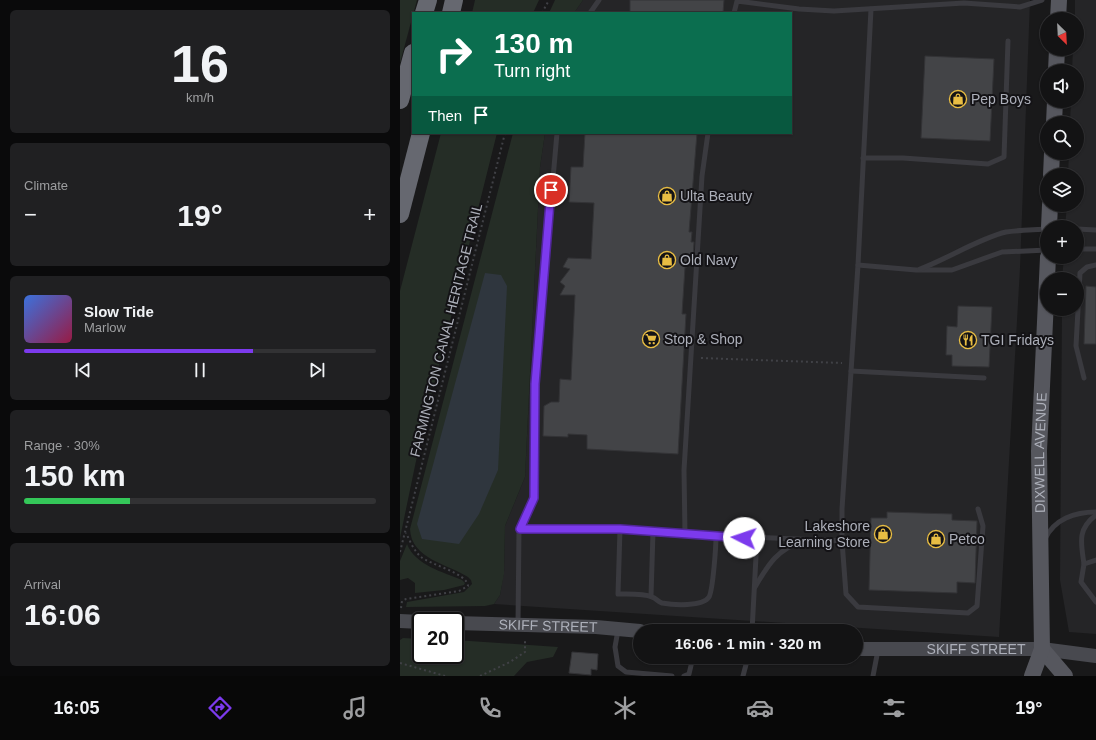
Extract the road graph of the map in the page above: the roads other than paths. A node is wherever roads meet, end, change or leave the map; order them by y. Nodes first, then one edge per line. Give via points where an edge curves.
1 (428, 0) edge
2 (454, 0) edge
3 (599, 0) edge
4 (737, 0) edge
5 (1042, 0) edge
6 (1059, 0) edge
7 (871, 9) junction
8 (424, 12) edge
9 (451, 12) edge
10 (591, 12) edge
11 (734, 12) edge
12 (1058, 12) edge
13 (1008, 41) dead end
14 (412, 57) edge
15 (400, 100) edge
16 (421, 134) edge
17 (557, 134) edge
18 (708, 134) edge
19 (863, 158) junction
20 (400, 214) edge
21 (1040, 229) edge
22 (1084, 229) edge
23 (1096, 230) edge
24 (1040, 250) edge
25 (1084, 250) edge
26 (1096, 250) edge
27 (1048, 264) edge
28 (1096, 264) edge
29 (858, 265) junction
30 (916, 270) junction
31 (851, 371) junction
32 (984, 378) dead end
33 (1084, 378) dead end
34 (978, 509) dead end
35 (1096, 514) edge
36 (520, 529) junction
37 (620, 529) junction
38 (654, 532) junction
39 (685, 534) junction
40 (716, 536) junction
41 (757, 538) junction
42 (809, 540) junction
43 (842, 541) junction
44 (1040, 560) junction
45 (1096, 560) edge
46 (1084, 564) junction
47 (754, 588) junction
48 (651, 596) junction
49 (1096, 602) edge
50 (400, 615) edge
51 (412, 619) edge
52 (464, 623) edge
53 (752, 624) edge
54 (518, 626) junction
55 (618, 629) junction
56 (633, 630) edge
57 (863, 649) edge
58 (878, 649) junction
59 (1042, 650) junction
60 (1096, 656) edge
61 (691, 664) edge
62 (746, 664) edge
63 (672, 676) edge
64 (684, 676) edge
65 (743, 676) edge
66 (873, 676) edge
67 (1032, 676) edge
68 (1065, 676) edge

1 - 8 highway
2 - 9 highway
3 - 10 lane
4 - 7 lane via 799,9
4 - 11 lane
5 - 7 lane via 1020,7 964,3
6 - 12 main road
7 - 19 lane
13 - 19 lane via 1004,157 988,164
14 - 15 highway
16 - 20 highway
17 - 36 lane via 535,384 534,498
18 - 39 lane via 702,176 686,435
19 - 29 lane
21 - 30 lane via 1007,232 991,237
22 - 23 lane
24 - 30 lane via 1002,252 952,270
25 - 26 lane
27 - 44 main road, DIXWELL AVENUE via 1039,451
28 - 33 lane via 1087,267 1080,274 1076,346
29 - 30 lane
29 - 31 lane
31 - 32 lane
31 - 43 lane
34 - 43 lane via 984,526 977,599 976,606 968,613 858,607 846,594
35 - 44 lane via 1074,515 1057,523 1046,536
35 - 46 lane via 1087,521 1081,534
36 - 37 lane
36 - 54 lane
37 - 38 lane
37 - 48 lane via 618,594
38 - 39 lane
38 - 48 lane
39 - 40 lane
40 - 41 lane
40 - 48 lane via 710,596 706,602 660,603
41 - 42 lane
41 - 47 lane
42 - 43 lane
42 - 47 lane via 789,546 775,556
44 - 59 main road, DIXWELL AVENUE
45 - 46 lane
46 - 49 lane via 1081,582
47 - 53 lane
50 - 51 main road
52 - 54 main road, SKIFF STREET
54 - 55 main road, SKIFF STREET
55 - 56 main road, SKIFF STREET
55 - 63 lane via 615,647 618,666 626,672
57 - 58 main road, SKIFF STREET
58 - 59 main road, SKIFF STREET
58 - 66 lane
59 - 60 main road, SKIFF STREET
59 - 67 main road, DIXWELL AVENUE
59 - 68 main road
61 - 64 lane via 689,674
62 - 65 lane

